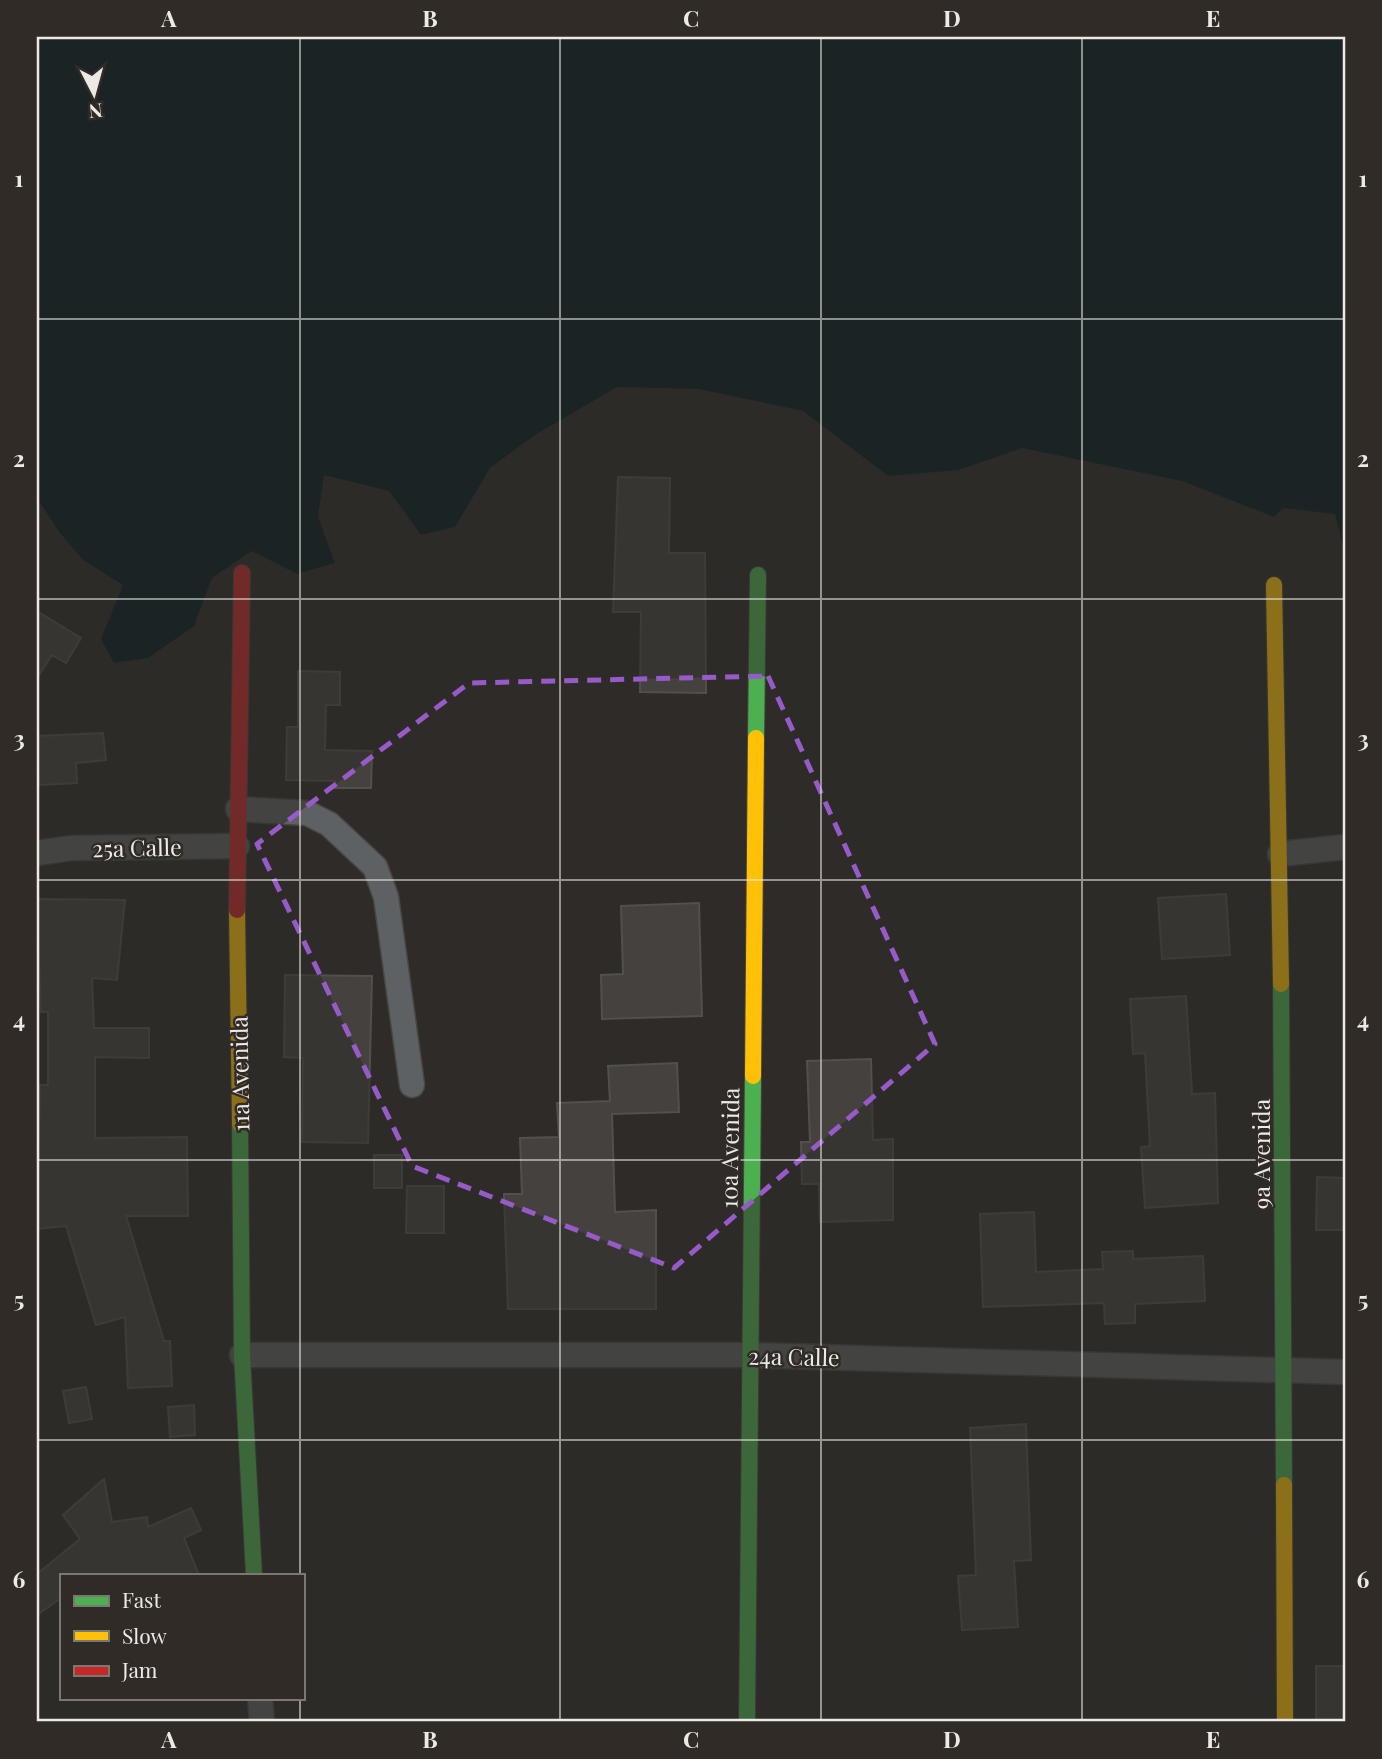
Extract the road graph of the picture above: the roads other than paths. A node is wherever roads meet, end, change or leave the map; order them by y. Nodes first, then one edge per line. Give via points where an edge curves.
1 (242, 573) dead end
2 (758, 575) dead end
3 (1274, 585) dead end
4 (238, 809) junction
5 (237, 846) junction
6 (1345, 847) edge
7 (37, 853) edge
8 (1280, 853) junction
9 (412, 1085) dead end
10 (242, 1355) junction
11 (749, 1355) junction
12 (1285, 1369) junction
13 (1345, 1372) edge
14 (254, 1574) edge
15 (260, 1700) edge
16 (262, 1722) edge
17 (747, 1722) edge
18 (1285, 1722) edge

1 - 4 street, 11a Avenida
2 - 11 street, 10a Avenida
3 - 8 street, 9a Avenida
4 - 5 street, 11a Avenida
4 - 9 street via 307,813 329,824 375,867 386,897
5 - 7 street, 25a Calle via 72,848
5 - 10 street, 11a Avenida
6 - 8 street
8 - 12 street, 9a Avenida
10 - 11 street, 24a Calle
10 - 14 street, 11a Avenida
11 - 12 street, 24a Calle
11 - 17 street, 10a Avenida
12 - 13 street, 24a Calle
12 - 18 street, 9a Avenida
15 - 16 street

